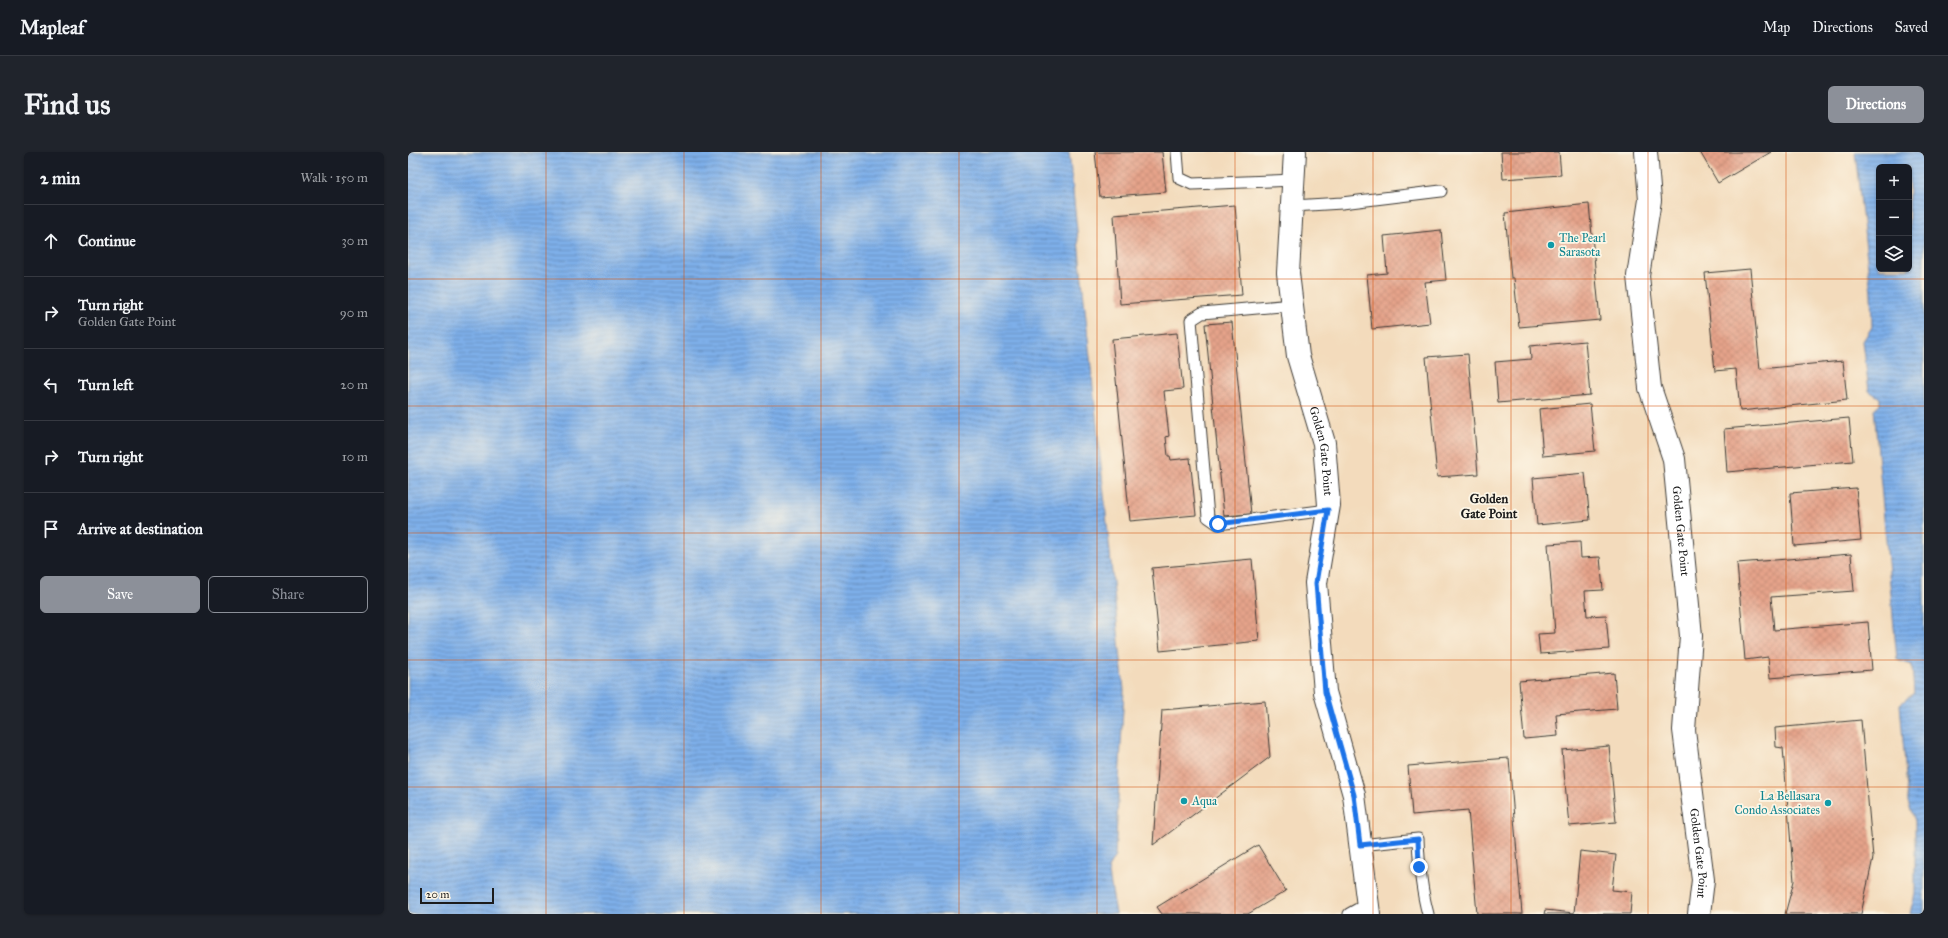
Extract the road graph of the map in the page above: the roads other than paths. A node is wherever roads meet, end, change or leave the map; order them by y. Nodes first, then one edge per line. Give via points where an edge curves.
1 (1177, 152) edge
2 (1296, 152) edge
3 (1646, 152) edge
4 (1294, 180) junction
5 (1441, 191) dead end
6 (1293, 206) junction
7 (1292, 305) junction
8 (1328, 510) junction
9 (1360, 845) junction
10 (1362, 911) edge
11 (1428, 914) edge
12 (1699, 914) edge

1 - 4 lane via 1179,178 1192,184
2 - 4 street, Golden Gate Point
3 - 12 street, Golden Gate Point via 1650,200 1638,276 1650,388 1674,459 1691,636 1684,730 1703,880
4 - 6 street, Golden Gate Point
5 - 6 lane
6 - 7 street, Golden Gate Point via 1288,273
7 - 8 street, Golden Gate Point via 1298,356 1324,443
7 - 8 lane via 1202,313 1191,320 1208,517 1218,524
8 - 9 street, Golden Gate Point via 1316,583 1325,692 1354,795
9 - 10 street, Golden Gate Point
9 - 11 lane via 1418,839 1419,867

